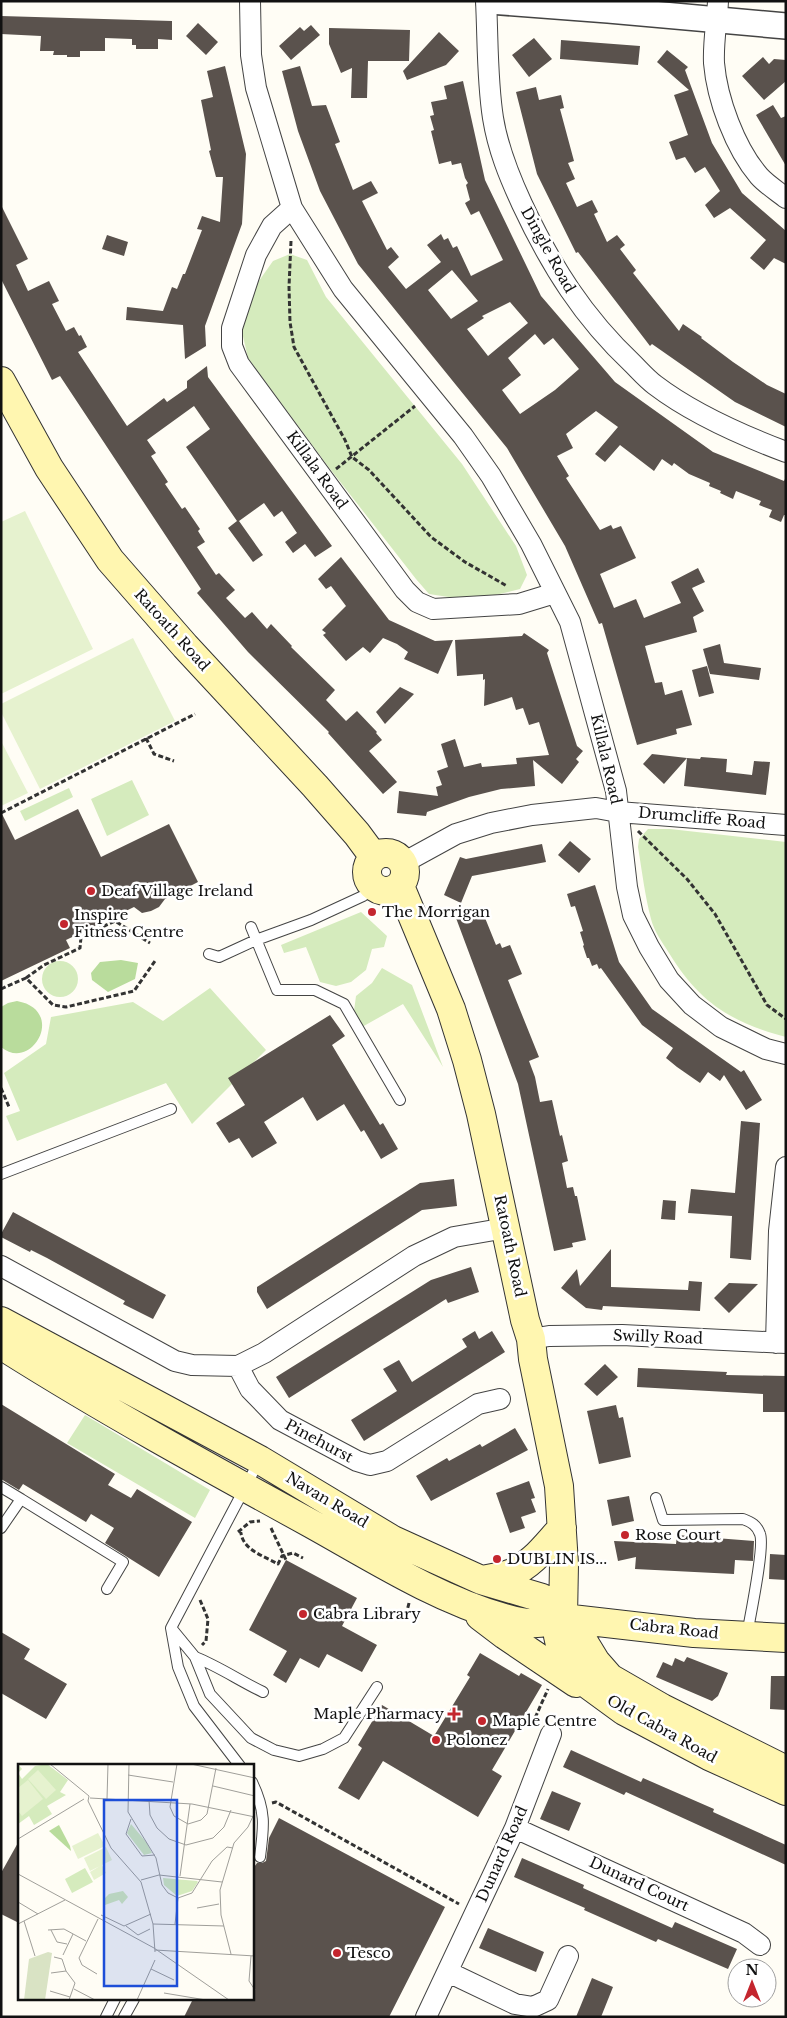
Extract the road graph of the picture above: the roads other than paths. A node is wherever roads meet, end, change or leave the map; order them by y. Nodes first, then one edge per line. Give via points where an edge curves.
1 (250, 1) edge
2 (488, 1) edge
3 (609, 5) edge
4 (717, 11) edge
5 (786, 26) edge
6 (786, 198) edge
7 (292, 208) junction
8 (1, 381) edge
9 (786, 452) edge
10 (546, 596) junction
11 (618, 812) junction
12 (786, 825) edge
13 (374, 857) junction
14 (402, 874) junction
15 (373, 887) junction
16 (251, 927) dead end
17 (256, 940) junction
18 (209, 954) dead end
19 (786, 1054) edge
20 (400, 1100) dead end
21 (171, 1109) dead end
22 (786, 1167) edge
23 (1, 1174) edge
24 (506, 1228) junction
25 (1, 1266) edge
26 (1, 1321) edge
27 (531, 1340) junction
28 (781, 1343) edge
29 (1, 1345) edge
30 (238, 1366) junction
31 (500, 1399) dead end
32 (260, 1460) junction
33 (1, 1487) edge
34 (245, 1488) junction
35 (656, 1498) dead end
36 (21, 1499) junction
37 (1, 1528) edge
38 (562, 1528) junction
39 (481, 1580) junction
40 (107, 1589) dead end
41 (462, 1604) junction
42 (563, 1618) junction
43 (171, 1628) junction
44 (747, 1636) junction
45 (786, 1638) edge
46 (193, 1655) junction
47 (377, 1687) dead end
48 (263, 1692) dead end
49 (624, 1711) junction
50 (551, 1734) road end
51 (238, 1764) edge
52 (786, 1770) edge
53 (254, 1786) edge
54 (786, 1791) edge
55 (515, 1828) junction
56 (260, 1857) dead end
57 (760, 1945) dead end
58 (568, 1956) dead end
59 (448, 1972) junction
60 (114, 2000) edge
61 (133, 2000) edge
62 (106, 2017) edge
63 (124, 2017) edge
64 (426, 2017) edge

1 - 7 street, Killala Road via 251,55 256,88
2 - 3 street
2 - 9 street, Dingle Road via 493,118 504,163 557,273 579,306 615,348 654,385 708,418
3 - 4 street
4 - 5 street
4 - 6 street via 714,61 727,118 759,176
7 - 10 street, Killala Road via 343,289 463,436 491,476 531,544
7 - 10 street, Killala Road via 272,226 256,255 232,328 232,346 239,364 417,602 433,608 463,608 519,604
8 - 13 main road, Ratoath Road via 48,468 110,560 315,786
10 - 11 street, Killala Road via 570,622 616,791
11 - 12 street, Drumcliffe Road
11 - 14 street, Drumcliffe Road via 596,808 490,823 456,834
11 - 19 street, Drumcliffe Road via 633,915 669,980 692,1006 722,1027
13 - 14 main road via 394,854
13 - 15 main road via 367,875
14 - 15 main road via 392,891
14 - 24 main road, Ratoath Road via 452,1009 481,1114
15 - 17 lane via 363,896 311,920
16 - 17 lane
17 - 18 lane via 219,957
17 - 20 lane via 278,990 315,990 344,1004
21 - 23 lane
22 - 28 street via 779,1232
24 - 27 main road, Ratoath Road
24 - 30 street via 454,1237 414,1256 264,1353
25 - 30 street via 175,1361 192,1365
26 - 32 main road, Navan Road
27 - 28 street, Swilly Road via 550,1336 622,1335
27 - 38 main road, Ratoath Road via 559,1486
29 - 34 main road, Navan Road via 77,1393
30 - 31 street, Pinehurst via 250,1389 280,1420 357,1461 370,1464 387,1461 478,1404
32 - 34 lane
32 - 39 main road, Navan Road via 393,1540
33 - 36 lane
34 - 41 main road, Navan Road
34 - 43 lane
35 - 44 lane via 663,1520 743,1519 754,1524 761,1535 761,1557
36 - 37 lane
36 - 40 lane via 123,1562
38 - 39 main road via 519,1569
38 - 42 main road, Ratoath Road
39 - 42 main road, Navan Road via 542,1598
41 - 42 main road, Navan Road via 524,1623 543,1624
41 - 49 main road, Navan Road via 556,1671
42 - 44 main road, Cabra Road
42 - 49 main road, Old Cabra Road via 558,1636 563,1658 572,1672
42 - 52 main road, Old Cabra Road via 610,1678
43 - 46 lane
43 - 51 lane via 178,1667 194,1706
44 - 45 main road, Cabra Road
46 - 47 lane via 210,1694 251,1738 274,1750 299,1756 323,1750 344,1738
46 - 48 lane
49 - 54 main road, Old Cabra Road via 709,1756
50 - 55 street, Dunard Road
53 - 56 lane via 264,1826
55 - 57 street, Dunard Court via 744,1933
55 - 59 street, Dunard Road
58 - 59 street via 548,2000 533,2007 515,2004
59 - 64 street, Dunard Road
60 - 62 lane
61 - 63 lane

